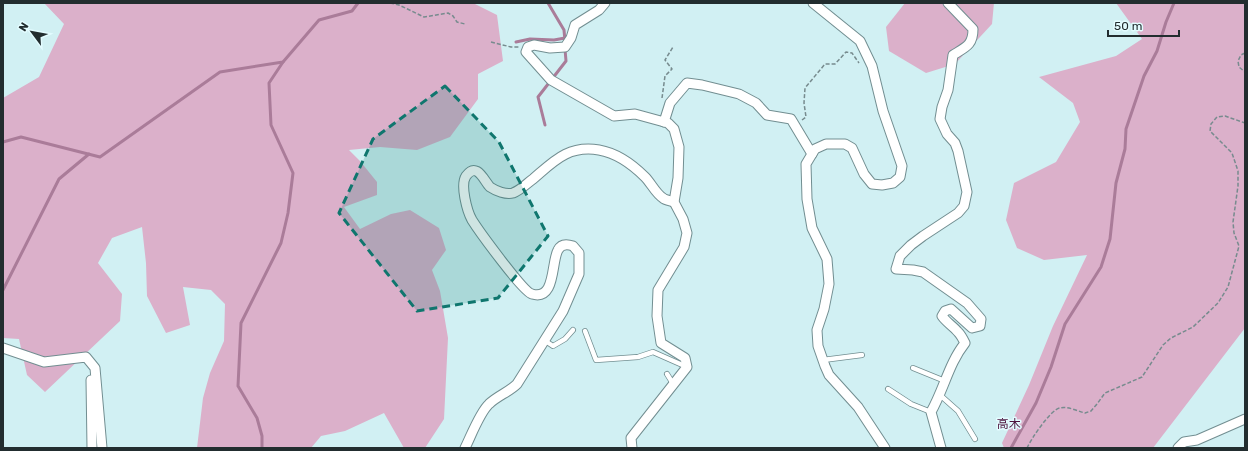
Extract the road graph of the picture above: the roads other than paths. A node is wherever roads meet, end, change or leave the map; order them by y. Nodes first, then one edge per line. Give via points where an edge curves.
1 (605, 3) edge
2 (813, 3) edge
3 (948, 3) edge
4 (665, 118) junction
5 (812, 154) junction
6 (674, 202) junction
7 (573, 330) dead end
8 (585, 331) dead end
9 (544, 340) junction
10 (3, 348) edge
11 (862, 355) dead end
12 (822, 360) junction
13 (91, 363) junction
14 (686, 367) junction
15 (914, 368) dead end
16 (667, 374) dead end
17 (946, 381) junction
18 (672, 388) junction
19 (888, 389) dead end
20 (940, 395) junction
21 (931, 412) junction
22 (1245, 419) edge
23 (975, 438) dead end
24 (92, 448) edge
25 (102, 448) edge
26 (466, 448) edge
27 (632, 448) edge
28 (885, 448) edge
29 (941, 448) edge
30 (1178, 448) edge

1 - 4 street via 599,10 575,25 572,38 565,47 534,45 528,47 526,52 551,80 614,116 635,114
2 - 5 street via 860,41 872,66 882,111 902,166 900,177 892,183 872,184 864,174 852,148 844,144 826,144 815,149
3 - 17 street via 973,29 973,38 969,44 953,55 948,90 940,119 947,134 955,143 967,192 964,206 958,214 911,245 900,256 896,269 923,272 967,303 981,319 980,326 972,328 951,309 945,311 942,316 965,343 954,360
4 - 5 street via 670,103 687,83 739,94 756,103 767,115 791,119
4 - 6 street via 674,129 679,147
5 - 12 street via 806,164 807,199 812,228 827,259 828,284 817,330
6 - 9 street via 663,198 634,168 612,153 598,150 578,150 561,156 511,194 490,187 479,173 473,171 464,178 463,189 471,218 530,294 544,293 553,274 557,251 561,247 566,244 573,246 579,253 579,274 563,311
6 - 14 street via 687,233 684,247 658,290 657,316 661,343 685,358
7 - 9 lane via 565,339 553,346
8 - 14 lane via 596,360 638,357 653,352
9 - 26 street via 517,384 484,410
10 - 13 street via 44,362 86,357
11 - 12 lane
12 - 28 street via 829,375 858,407
13 - 24 street
13 - 25 street via 95,368
14 - 18 street
15 - 17 lane
16 - 18 lane via 672,382
17 - 20 street
18 - 27 street via 631,438
19 - 21 lane via 911,404
20 - 21 street
20 - 23 lane via 958,411
21 - 29 street
22 - 30 street via 1197,440 1184,442

